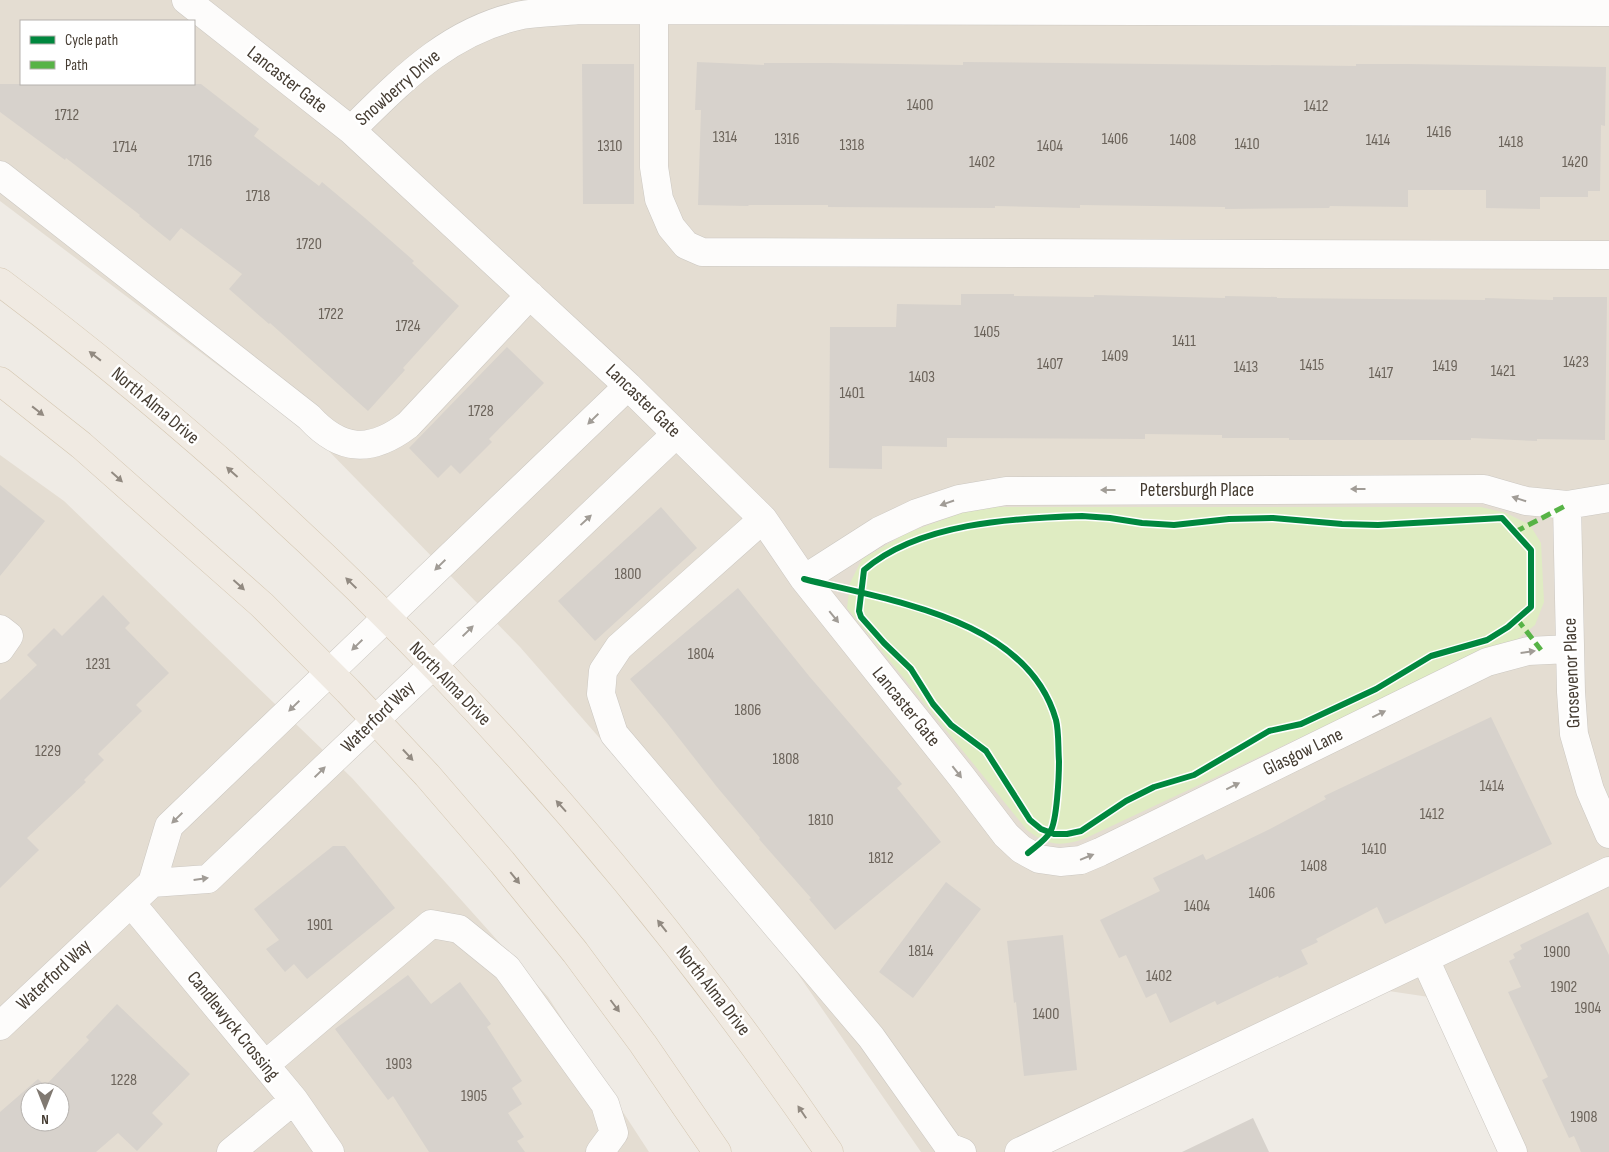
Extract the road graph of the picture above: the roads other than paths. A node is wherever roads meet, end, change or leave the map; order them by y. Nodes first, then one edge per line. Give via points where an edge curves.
1 (186, 0) edge
2 (906, 6) edge
3 (654, 10) junction
4 (1609, 12) edge
5 (351, 130) junction
6 (0, 175) edge
7 (1609, 255) edge
8 (0, 282) edge
9 (530, 295) junction
10 (0, 381) edge
11 (628, 386) junction
12 (676, 434) junction
13 (1609, 498) edge
14 (1567, 505) junction
15 (762, 519) junction
16 (804, 579) junction
17 (386, 617) junction
18 (0, 630) edge
19 (0, 649) edge
20 (1570, 649) junction
21 (432, 665) junction
22 (329, 672) junction
23 (375, 720) junction
24 (1609, 834) edge
25 (1040, 859) joint
26 (1609, 871) edge
27 (152, 883) junction
28 (131, 904) junction
29 (1426, 959) junction
30 (0, 1026) edge
31 (265, 1065) junction
32 (294, 1100) junction
33 (231, 1152) edge
34 (330, 1152) edge
35 (600, 1152) edge
36 (717, 1152) edge
37 (829, 1152) edge
38 (962, 1152) edge
39 (1019, 1152) edge
40 (1513, 1152) edge

1 - 5 street, Lancaster Gate
2 - 3 street, Snowberry Drive
2 - 4 street, Snowberry Drive
3 - 5 street, Snowberry Drive via 579,10 522,15 486,25 456,39 405,77
3 - 7 street via 654,167 658,199 671,227 686,245 702,252
5 - 9 street, Lancaster Gate
6 - 9 street via 309,417 322,431 357,445 376,443 408,425
17 -> 8 main road, North Alma Drive via 219,461 130,384
9 - 11 street, Lancaster Gate
10 -> 22 main road via 88,451 262,605
11 - 12 street, Lancaster Gate
11 -> 17 street, Waterford Way
12 - 15 street, Lancaster Gate
21 -> 12 street, Waterford Way
13 - 14 street, Petersburgh Place
14 -> 16 street, Petersburgh Place via 1526,502 1484,489 1006,491 958,499 917,513 879,531
14 - 20 street, Grosevenor Place
15 - 16 street, Lancaster Gate
15 - 38 street via 619,647 603,670 601,694 614,734 871,1037 949,1147
16 -> 25 street, Lancaster Gate via 1006,835 1021,849
17 - 21 main road, North Alma Drive
17 -> 22 street, Waterford Way
18 - 19 street via 9,636
20 - 24 street, Grosevenor Place via 1574,734 1590,790
25 -> 20 street, Glasgow Lane via 1060,862 1081,860 1487,662 1528,651
21 - 23 street, Waterford Way
37 -> 21 main road, North Alma Drive via 721,1001 648,908 566,810
22 - 23 main road
22 -> 27 street, Waterford Way via 170,826
27 -> 23 street, Waterford Way via 208,879
23 -> 36 main road via 427,775 575,952
26 - 29 street
27 - 28 street, Waterford Way
28 - 30 street, Waterford Way
28 - 31 street, Candlewyck Crossing
29 - 39 street
29 - 40 street
31 - 32 street, Candlewyck Crossing
31 - 35 street via 431,924 459,929 507,968 605,1104 614,1133
32 - 33 street
32 - 34 street, Candlewyck Crossing

